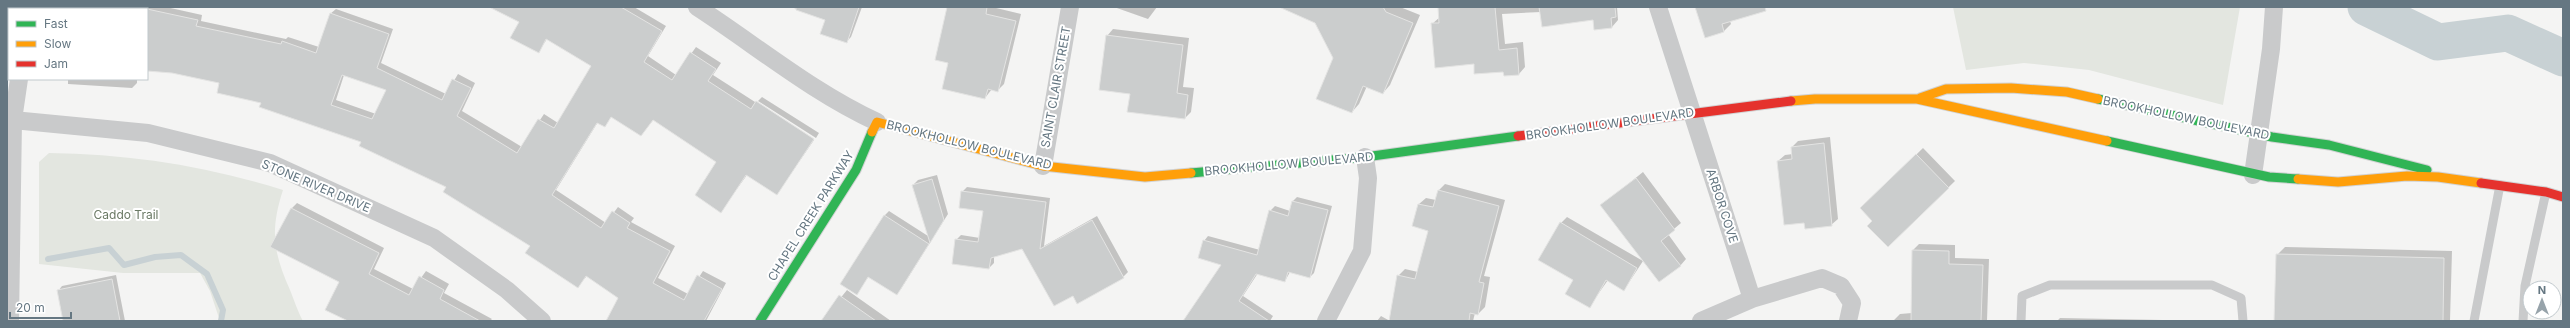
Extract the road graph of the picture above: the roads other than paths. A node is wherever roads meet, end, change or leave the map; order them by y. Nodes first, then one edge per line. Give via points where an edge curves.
1 (1070, 7) edge
2 (1658, 7) edge
3 (2274, 7) edge
4 (705, 9) edge
5 (19, 80) edge
6 (1917, 99) junction
7 (1692, 112) junction
8 (13, 120) junction
9 (877, 122) junction
10 (2259, 134) junction
11 (1365, 157) junction
12 (1043, 166) junction
13 (2253, 175) junction
14 (2453, 178) junction
15 (2500, 185) junction
16 (2546, 192) junction
17 (2563, 197) edge
18 (1752, 299) junction
19 (10, 321) edge
20 (542, 321) edge
21 (760, 321) edge
22 (1326, 321) edge
23 (1701, 321) edge
24 (1848, 321) edge
25 (2021, 321) edge
26 (2242, 321) edge
27 (2474, 321) edge
28 (2523, 321) edge

1 - 12 street, SAINT CLAIR STREET
2 - 7 street, ARBOR COVE
3 - 10 street
4 - 9 street, BROOKHOLLOW BOULEVARD via 814,88
5 - 8 street
6 - 7 street, BROOKHOLLOW BOULEVARD via 1815,99
6 - 10 street, BROOKHOLLOW BOULEVARD via 1946,90 2011,88 2067,92
6 - 13 street, BROOKHOLLOW BOULEVARD
7 - 11 street, BROOKHOLLOW BOULEVARD
7 - 18 street, ARBOR COVE
8 - 19 street
8 - 20 street, STONE RIVER DRIVE via 148,133 270,163 434,238 507,290
9 - 12 street, BROOKHOLLOW BOULEVARD
9 - 21 street, CHAPEL CREEK PARKWAY via 856,170
10 - 13 street
10 - 14 street, BROOKHOLLOW BOULEVARD via 2329,145
11 - 12 street, BROOKHOLLOW BOULEVARD via 1145,177
11 - 22 street via 1368,178 1362,251
13 - 14 street, BROOKHOLLOW BOULEVARD via 2323,182 2407,176
14 - 15 street, BROOKHOLLOW BOULEVARD
15 - 16 street, BROOKHOLLOW BOULEVARD
15 - 27 lane
16 - 17 street, BROOKHOLLOW BOULEVARD
16 - 28 lane via 2525,286
18 - 23 street
18 - 24 street via 1822,278 1841,286 1852,304
25 - 26 lane via 2022,296 2050,284 2212,284 2241,298

